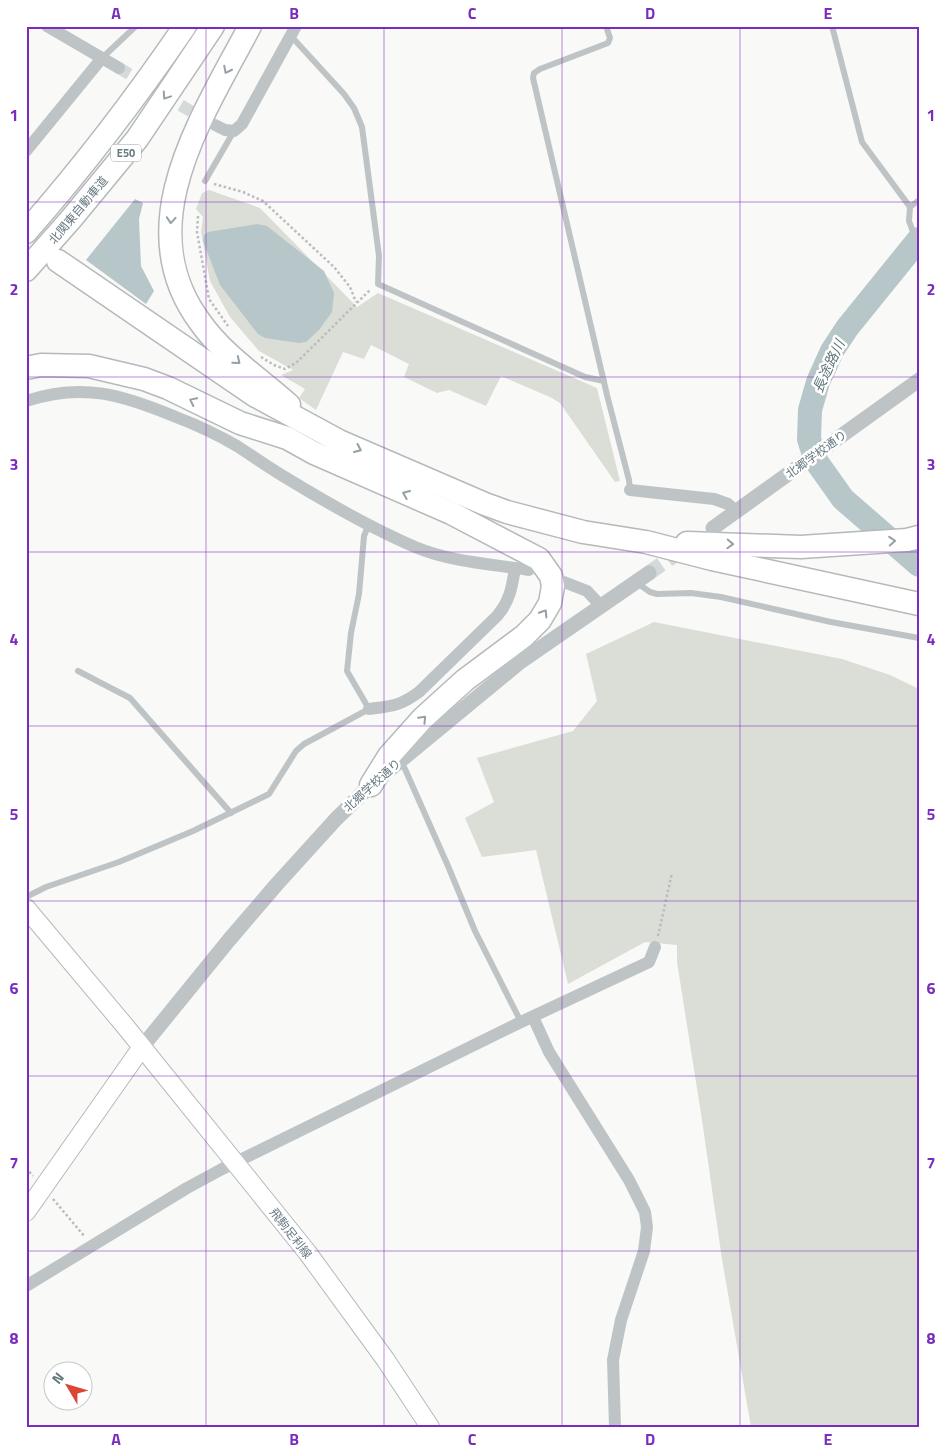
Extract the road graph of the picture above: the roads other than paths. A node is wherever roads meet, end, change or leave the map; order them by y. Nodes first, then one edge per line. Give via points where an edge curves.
1 (47, 26) edge
2 (136, 26) edge
3 (185, 26) edge
4 (213, 26) edge
5 (250, 26) edge
6 (606, 26) edge
7 (832, 26) edge
8 (294, 31) edge
9 (166, 54) junction
10 (102, 58) junction
11 (119, 68) tunnel mouth
12 (215, 125) tunnel mouth
13 (234, 130) junction
14 (26, 151) edge
15 (205, 181) road end
16 (919, 200) edge
17 (910, 207) junction
18 (26, 208) edge
19 (26, 232) edge
20 (919, 248) edge
21 (26, 270) edge
22 (26, 368) edge
23 (919, 380) edge
24 (604, 381) junction
25 (26, 401) edge
26 (315, 428) junction
27 (287, 438) junction
28 (630, 490) joint
29 (736, 512) junction
30 (451, 513) junction
31 (369, 524) junction
32 (713, 528) dead end
33 (919, 537) edge
34 (646, 542) junction
35 (515, 568) junction
36 (529, 570) dead end
37 (649, 573) tunnel mouth
38 (564, 582) dead end
39 (636, 582) junction
40 (919, 604) edge
41 (601, 606) junction
42 (919, 615) edge
43 (919, 638) edge
44 (78, 671) dead end
45 (369, 709) junction
46 (399, 761) junction
47 (371, 785) junction
48 (231, 813) junction
49 (26, 897) edge
50 (26, 908) edge
51 (655, 947) road end
52 (527, 1019) junction
53 (142, 1047) junction
54 (235, 1163) junction
55 (26, 1212) edge
56 (26, 1286) edge
57 (430, 1427) edge
58 (615, 1427) edge

1 - 10 street
2 - 10 lane
3 - 9 highway, 北関東自動車道 / E50
4 -> 21 highway, 北関東自動車道 / E50 via 137,138
5 -> 26 highway via 187,148 175,187 171,216 173,267 190,309 221,347
6 - 24 lane via 610,38 608,43 540,70 534,73 533,78
7 - 17 lane via 862,142
8 - 13 street via 242,124
8 - 24 lane via 354,108 362,127 379,256 378,284 585,377
9 - 18 highway via 107,115
9 - 19 highway, 北関東自動車道 / E50 via 63,190
10 - 11 street
10 - 14 street
12 - 13 street
13 - 15 lane
16 - 17 lane
17 - 20 lane via 909,221
27 -> 22 highway via 240,423 144,378 89,366 41,365
23 - 29 street, 北郷学校通り
24 - 28 lane
25 - 31 street via 69,391 107,393 137,402 236,446
26 - 27 highway via 254,395 54,266
26 -> 34 highway via 392,465 507,512 584,532
30 -> 27 highway
28 - 29 street via 714,499 728,504
29 - 32 street, 北郷学校通り
30 - 42 highway
47 -> 30 highway via 389,756 422,719 465,680 524,636 540,620 550,603 551,576 539,559
31 - 35 street via 430,553 455,560
31 - 45 lane via 364,536 348,670
34 -> 33 highway via 801,547
34 - 40 highway
35 - 36 street
35 - 45 street via 506,606 476,637 405,702
37 - 39 street, 北郷学校通り
38 - 41 street via 587,591
39 - 41 street, 北郷学校通り
39 - 43 lane via 657,594 691,593 721,597
41 - 46 street, 北郷学校通り via 520,662
44 - 48 lane via 130,698
45 - 48 lane via 304,744 296,751 269,794
46 - 47 street, 北郷学校通り
46 - 52 lane via 475,931
47 - 53 street, 北郷学校通り via 277,884
48 - 49 lane via 119,862 46,886
50 - 53 main road, 飛駒足利線
51 - 52 street via 649,962
52 - 54 street
52 - 58 street via 645,1212 644,1251 621,1320 613,1360
53 - 54 main road, 飛駒足利線
53 - 55 main road
54 - 56 street via 187,1188
54 - 57 main road, 飛駒足利線 via 307,1252

